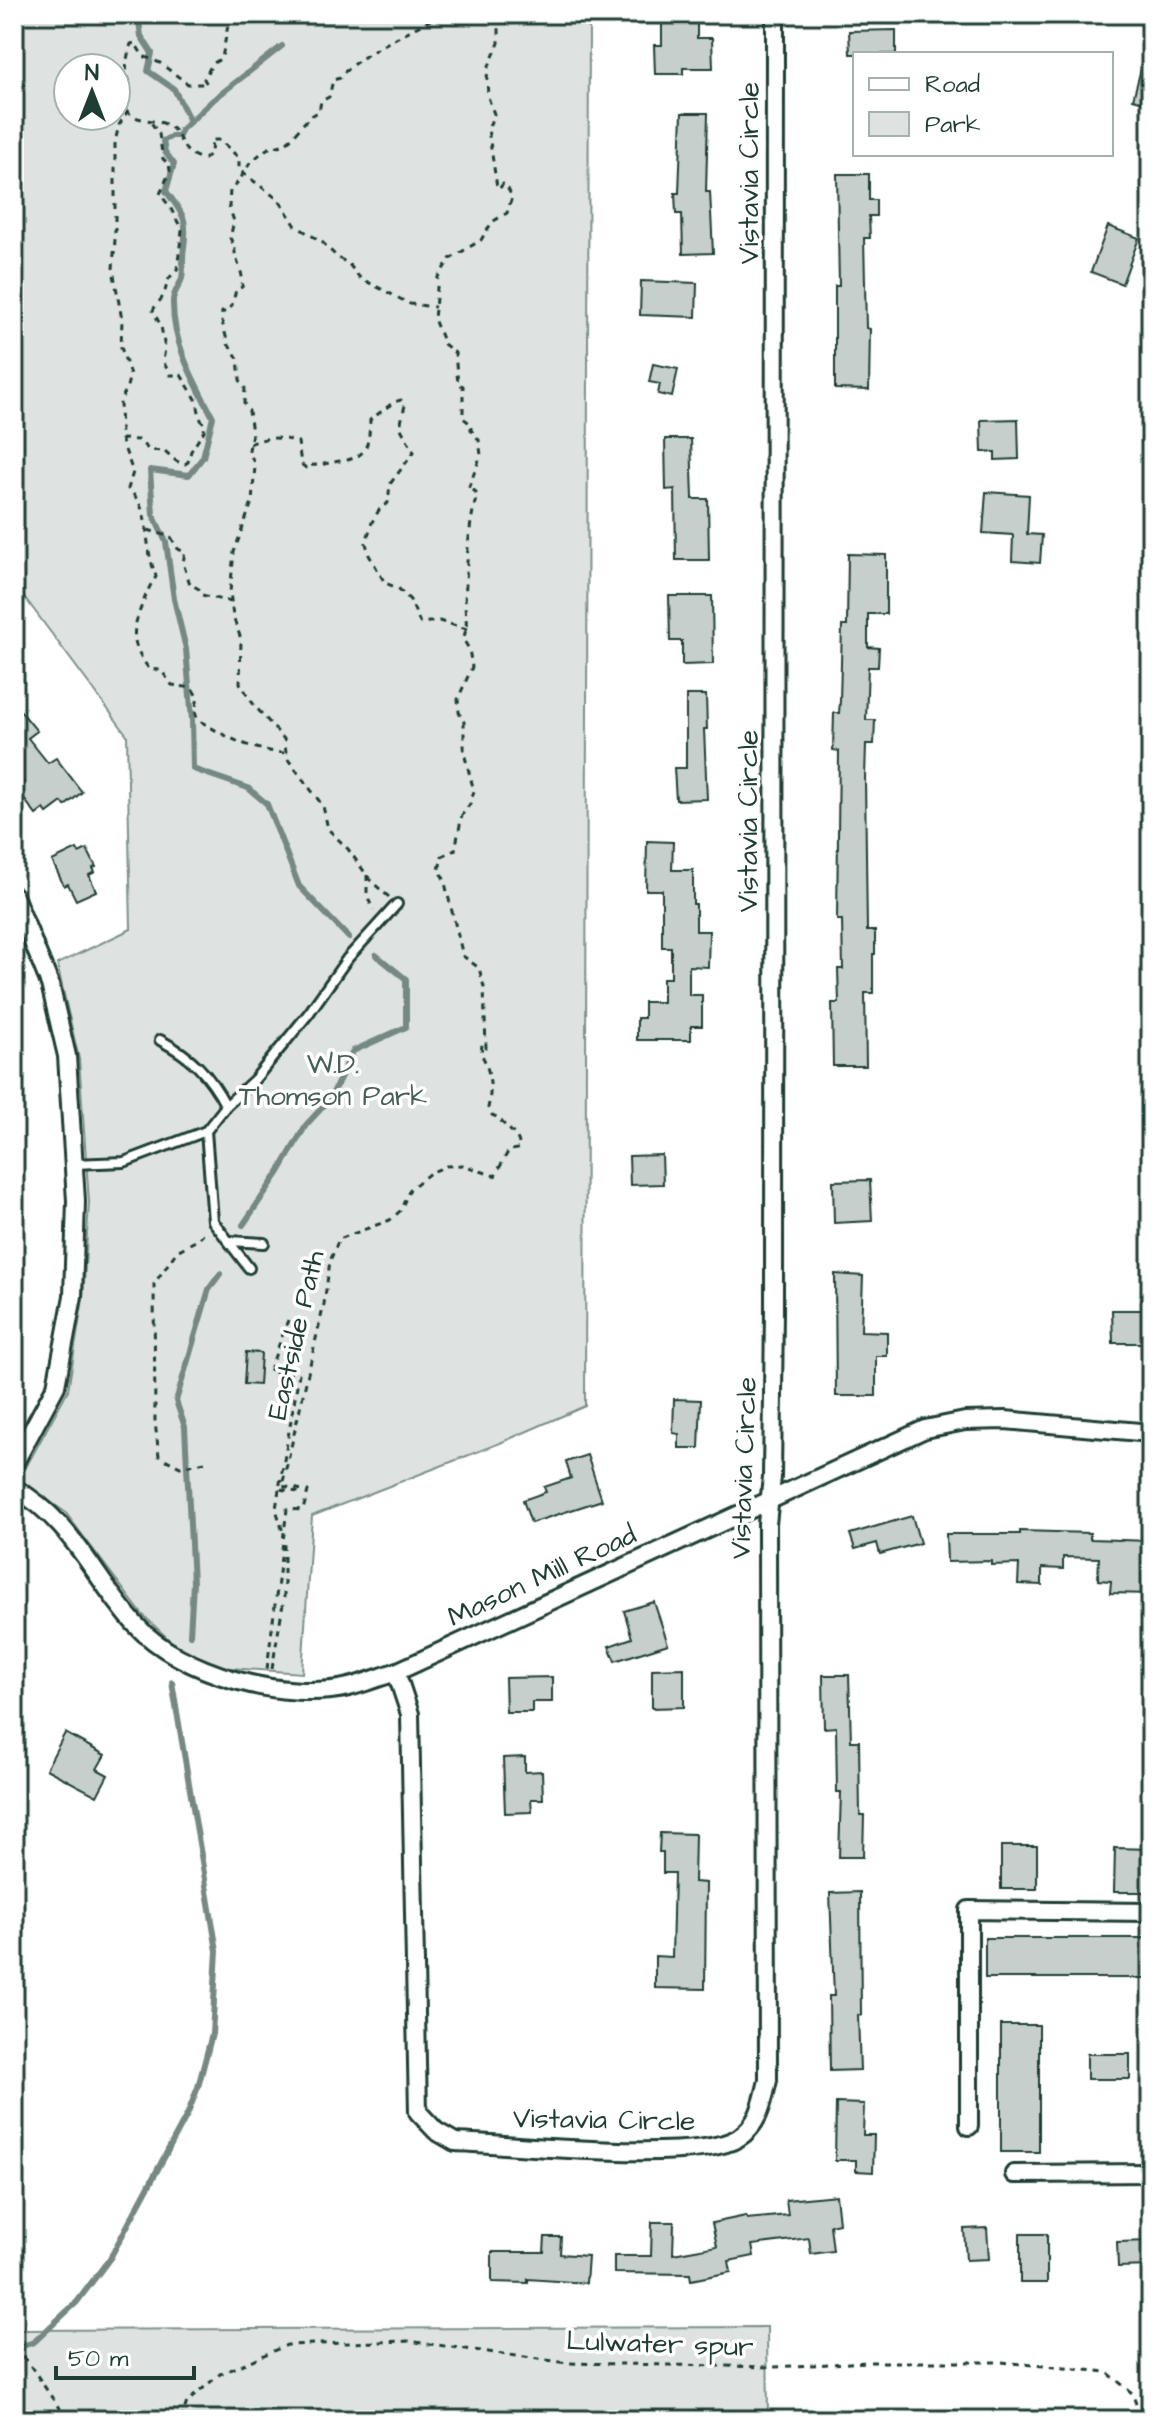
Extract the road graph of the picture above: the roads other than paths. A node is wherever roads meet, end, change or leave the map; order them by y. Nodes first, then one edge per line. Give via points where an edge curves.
1 (775, 14) edge
2 (14, 896) edge
3 (397, 904) road end
4 (160, 1040) dead end
5 (226, 1106) junction
6 (206, 1131) junction
7 (74, 1164) junction
8 (229, 1241) junction
9 (264, 1243) dead end
10 (249, 1268) dead end
11 (1151, 1433) edge
12 (14, 1464) edge
13 (14, 1488) edge
14 (769, 1500) junction
15 (396, 1672) junction
16 (1151, 1912) edge
17 (969, 2126) dead end
18 (1151, 2173) edge
19 (1014, 2174) dead end

1 - 14 street, Vistavia Circle via 774,1311
2 - 7 street via 50,984 67,1056
3 - 5 lane via 347,959 255,1079
4 - 5 lane via 212,1079
5 - 6 lane
6 - 7 lane via 124,1162
6 - 8 lane via 213,1221
7 - 12 street via 73,1296 56,1386
8 - 9 lane
8 - 10 lane
11 - 14 street, Mason Mill Road via 965,1421 925,1429
13 - 15 street, Mason Mill Road via 59,1521 135,1624 181,1659 224,1677 292,1690 347,1687
14 - 15 street, Mason Mill Road
14 - 15 street, Vistavia Circle via 768,2080 758,2117 725,2145 605,2149 455,2142 418,2112 410,1714
16 - 17 street via 969,1910
18 - 19 street

